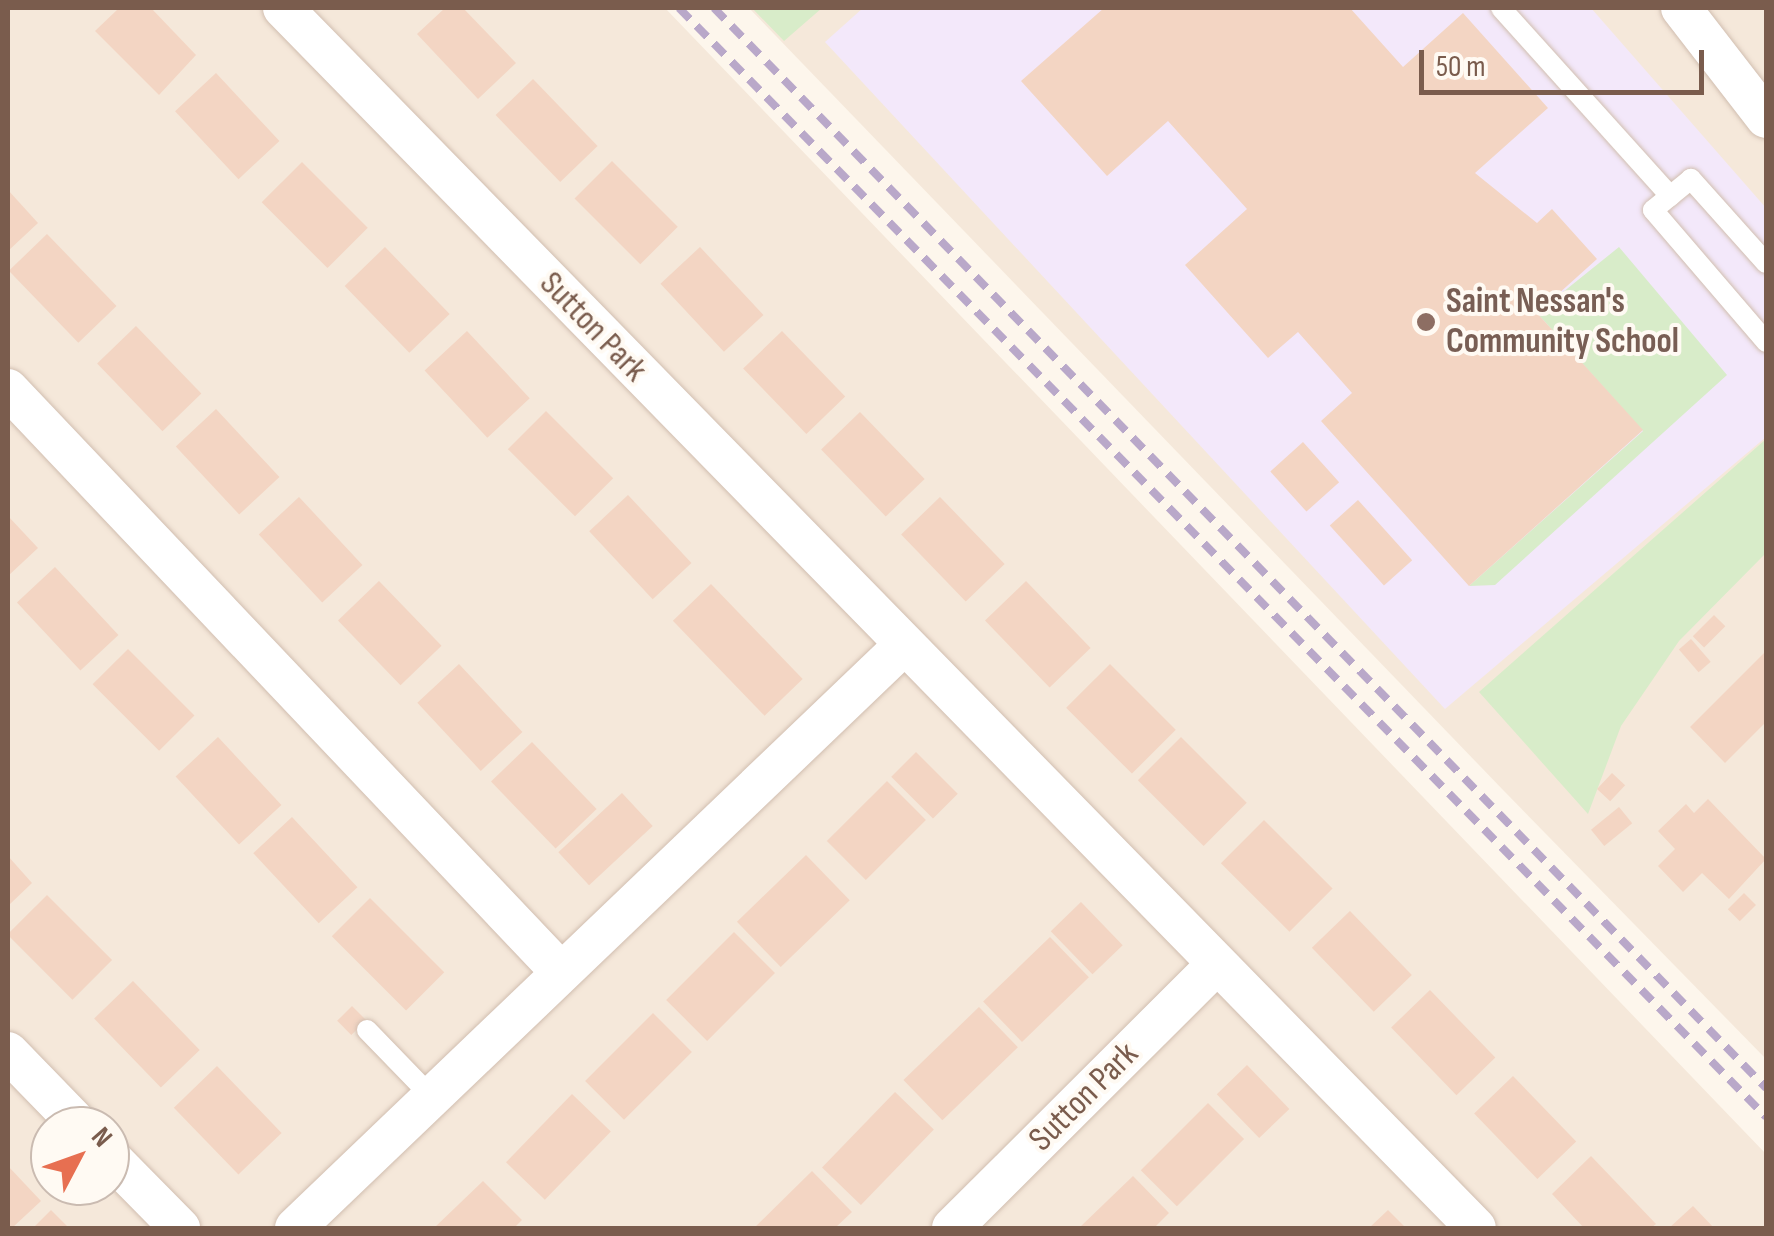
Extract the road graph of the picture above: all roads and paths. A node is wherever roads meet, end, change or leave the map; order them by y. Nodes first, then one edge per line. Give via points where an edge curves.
1 (283, 8) edge
2 (1501, 8) edge
3 (1680, 8) edge
4 (1766, 118) edge
5 (1670, 196) junction
6 (1758, 236) edge
7 (1766, 263) edge
8 (1766, 342) edge
9 (8, 389) edge
10 (902, 648) junction
11 (1216, 965) junction
12 (558, 969) junction
13 (367, 1030) dead end
14 (8, 1052) edge
15 (430, 1095) junction
16 (61, 1106) edge
17 (130, 1177) edge
18 (180, 1228) edge
19 (295, 1228) edge
20 (952, 1228) edge
21 (1476, 1228) edge

1 - 10 street, Sutton Park
2 - 5 lane
3 - 4 street
5 - 6 lane via 1692,179
5 - 8 lane via 1653,210
6 - 7 lane
9 - 12 street
10 - 11 street, Sutton Park
10 - 12 street
11 - 20 street, Sutton Park
11 - 21 street, Sutton Park
12 - 15 street
13 - 15 lane
14 - 16 street
15 - 19 street
17 - 18 street

